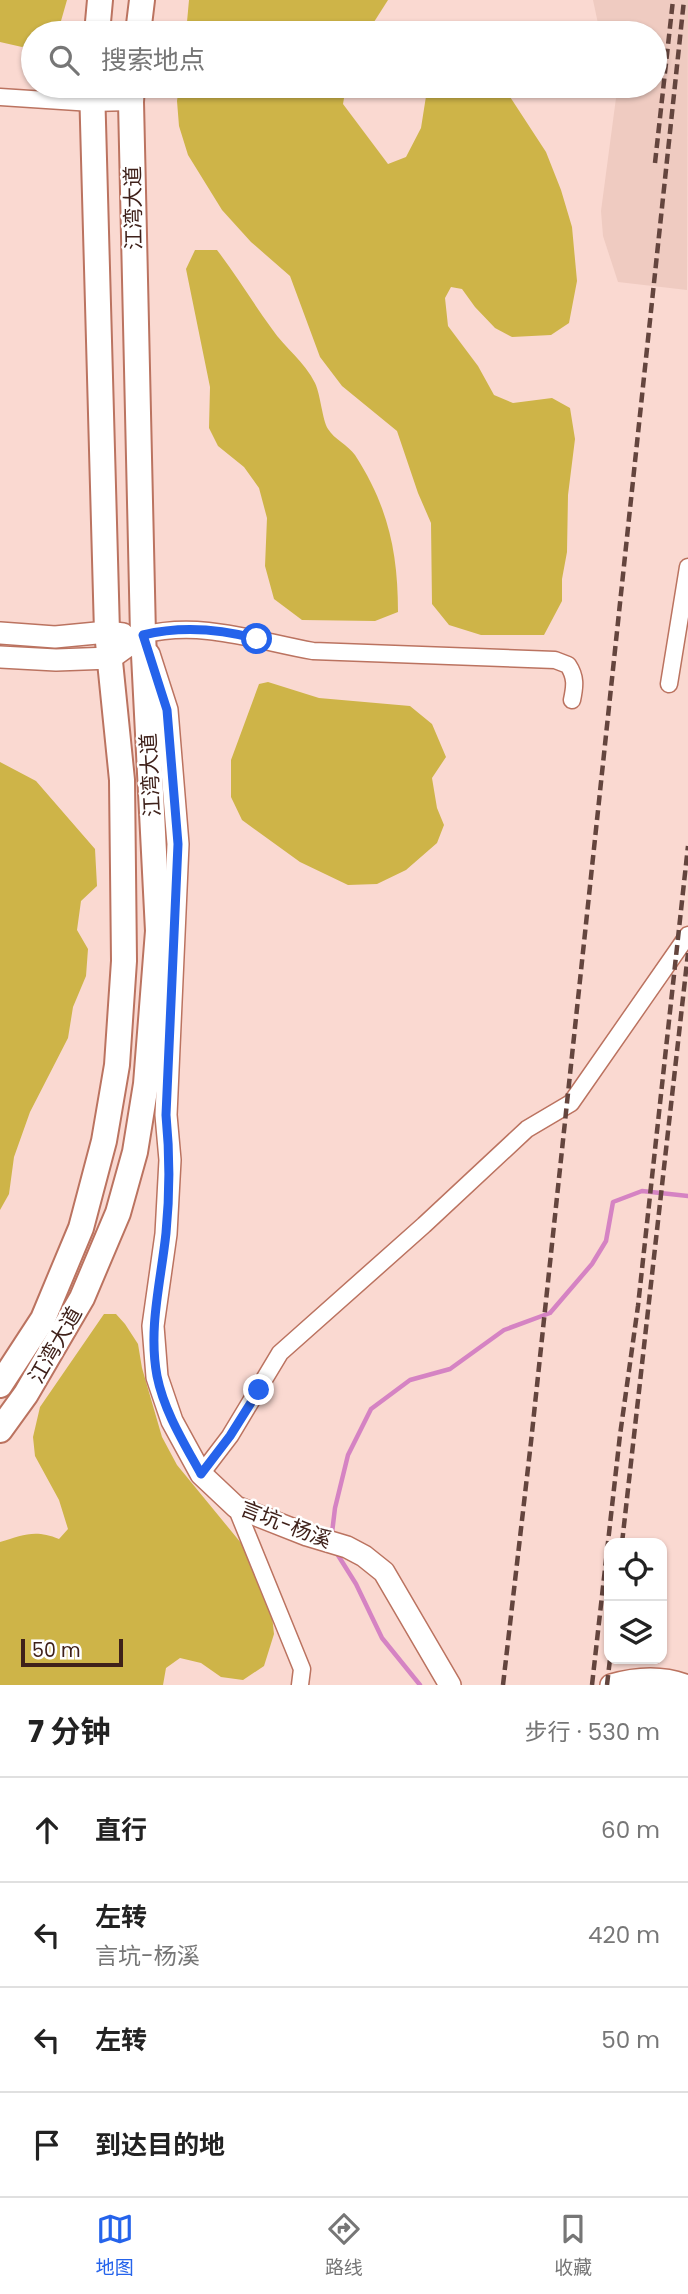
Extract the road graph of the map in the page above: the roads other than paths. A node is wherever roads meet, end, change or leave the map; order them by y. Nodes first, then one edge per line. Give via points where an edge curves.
1 (100, 0) edge
2 (142, 0) edge
3 (98, 21) edge
4 (139, 21) edge
5 (21, 96) edge
6 (0, 97) edge
7 (92, 98) edge
8 (132, 98) edge
9 (688, 568) edge
10 (107, 632) junction
11 (0, 633) edge
12 (143, 635) junction
13 (0, 657) edge
14 (111, 658) junction
15 (669, 684) dead end
16 (572, 700) dead end
17 (688, 935) edge
18 (0, 1385) edge
19 (0, 1430) edge
20 (201, 1474) junction
21 (236, 1507) junction
22 (300, 1685) edge
23 (450, 1685) edge
24 (611, 1685) edge
25 (685, 1685) edge

1 - 3 highway
2 - 4 highway
5 - 6 street
7 - 10 highway, 江湾大道
8 - 12 highway, 江湾大道
9 - 15 street
10 - 11 main road via 55,637
10 - 12 main road
10 - 14 highway, 江湾大道
12 - 14 main road
12 - 16 street via 211,630 313,651 555,660 572,671
12 - 19 highway, 江湾大道 via 158,930 146,1084 135,1152 118,1213 82,1298
12 - 20 main road, 言坑-杨溪 via 167,710 178,844 166,1115 170,1160 166,1234 153,1326 157,1377 172,1421
13 - 14 main road
14 - 18 highway, 江湾大道 via 122,780 124,961 117,1065 104,1141 80,1228 43,1319
17 - 20 street via 571,1103 527,1129 280,1353 230,1436
20 - 21 main road, 言坑-杨溪
21 - 22 street via 302,1669
21 - 23 main road, 言坑-杨溪 via 347,1547 384,1572
24 - 25 main road via 638,1679

